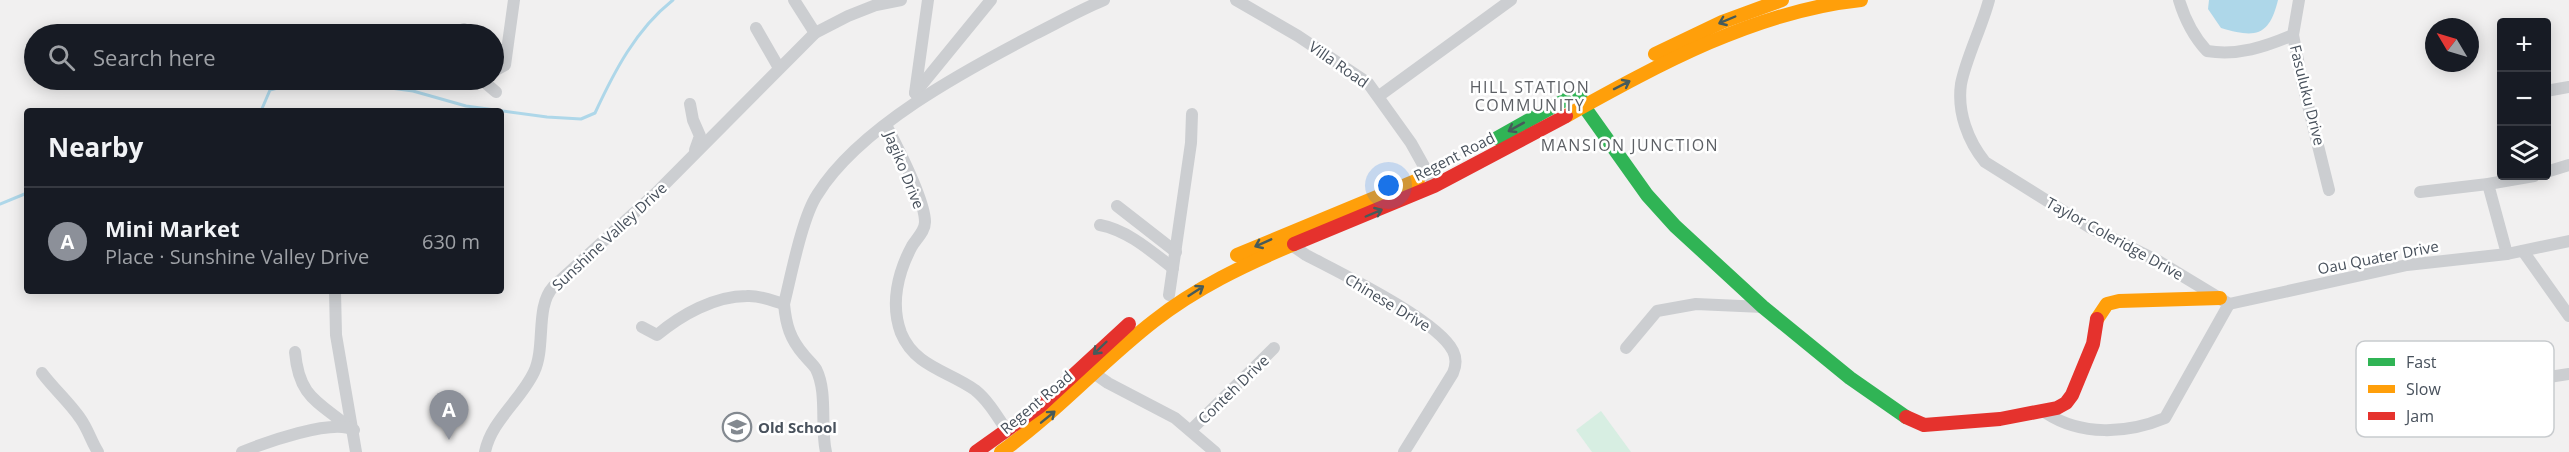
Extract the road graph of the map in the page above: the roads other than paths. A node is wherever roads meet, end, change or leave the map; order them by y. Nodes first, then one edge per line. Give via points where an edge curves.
1 (513, 0) edge
2 (794, 0) edge
3 (901, 0) edge
4 (928, 0) edge
5 (991, 0) edge
6 (1104, 0) edge
7 (1236, 0) edge
8 (1511, 0) edge
9 (1861, 0) edge
10 (1989, 0) edge
11 (2179, 0) edge
12 (2299, 0) edge
13 (1783, 3) edge
14 (756, 28) dead end
15 (815, 33) junction
16 (2294, 35) junction
17 (504, 66) edge
18 (779, 68) junction
19 (2569, 87) edge
20 (494, 90) edge
21 (2551, 91) edge
22 (496, 92) dead end
23 (915, 93) junction
24 (1379, 96) junction
25 (1581, 99) junction
26 (690, 104) dead end
27 (913, 106) junction
28 (1192, 114) dead end
29 (886, 125) junction
30 (692, 157) junction
31 (2569, 165) edge
32 (2551, 171) edge
33 (2511, 180) edge
34 (1432, 181) junction
35 (2488, 184) junction
36 (2329, 190) dead end
37 (2420, 192) dead end
38 (1117, 206) dead end
39 (1100, 225) dead end
40 (1290, 231) junction
41 (2569, 241) edge
42 (1293, 246) junction
43 (2523, 251) junction
44 (1176, 252) junction
45 (2507, 254) junction
46 (1173, 268) junction
47 (335, 294) edge
48 (1169, 295) junction
49 (2225, 301) junction
50 (784, 304) junction
51 (1763, 307) junction
52 (2569, 316) edge
53 (642, 327) dead end
54 (1274, 348) dead end
55 (1626, 348) dead end
56 (295, 352) dead end
57 (1083, 365) junction
58 (42, 373) dead end
59 (1094, 374) junction
60 (2569, 374) edge
61 (2554, 376) edge
62 (2046, 413) junction
63 (352, 429) junction
64 (1191, 430) junction
65 (1011, 437) junction
66 (98, 452) edge
67 (242, 452) edge
68 (356, 452) edge
69 (485, 452) edge
70 (826, 452) edge
71 (977, 452) edge
72 (1001, 452) edge
73 (1215, 452) edge
74 (1404, 452) edge

1 - 17 street
2 - 15 street
3 - 15 street, Sunshine Valley Drive via 876,5
4 - 23 street
5 - 23 street
6 - 27 street via 1013,45
7 - 24 street, Villa Road via 1348,68
8 - 24 street
9 - 13 main road, Regent Road via 1813,6
10 - 49 street, Taylor Coleridge Drive via 1961,85 1963,116 1974,148 1985,162 2089,227 2158,261
11 - 16 street via 2191,30 2207,51 2235,53
12 - 16 street, Fasuluku Drive
13 - 25 main road, Regent Road via 1750,10 1680,41
14 - 18 street
15 - 18 street, Sunshine Valley Drive
16 - 36 street, Fasuluku Drive
18 - 30 street, Sunshine Valley Drive
19 - 21 street
20 - 22 street
23 - 27 street
24 - 34 street, Villa Road
25 - 34 main road, Regent Road
25 - 51 main road via 1661,212
26 - 30 street via 700,136
27 - 29 street
28 - 44 street
29 - 50 street via 850,155 816,197
29 - 65 street, Jagiko Drive via 925,220 924,229 904,262 896,292 895,314 902,336 932,368 976,391
30 - 69 street, Sunshine Valley Drive via 548,292 534,372 500,420
31 - 32 street
33 - 35 street
34 - 40 main road, Regent Road
42 -> 34 main road, Regent Road via 1376,213
35 - 37 street
35 - 45 street
38 - 44 street
39 - 46 street via 1112,227 1136,241
40 - 42 street
40 -> 48 main road, Regent Road via 1209,269
41 - 43 street, Oau Quater Drive
59 -> 42 main road, Regent Road via 1147,324 1211,281
42 - 74 street, Chinese Drive via 1425,322 1455,353 1453,374
43 - 45 street, Oau Quater Drive
43 - 52 street
44 - 46 street
45 - 49 street, Oau Quater Drive via 2408,265
46 - 48 street
47 - 63 street via 336,335
48 -> 57 main road, Regent Road
49 - 62 main road, Oau Quater Drive via 2107,304 2096,321 2091,350 2069,399
49 - 62 street via 2164,418 2151,424 2087,430
50 - 53 street via 748,295 712,302 657,335
50 - 70 street via 791,339 816,368
51 - 55 street via 1696,304 1656,311
51 - 62 main road via 1850,378 1913,422 1924,425
54 - 64 street, Conteh Drive
56 - 63 street via 302,386
57 - 59 street
57 - 65 main road, Regent Road
58 - 66 street via 78,415
59 - 64 street
65 -> 59 main road, Regent Road via 1056,411
60 - 61 street
63 - 67 street via 307,431
63 - 68 street
64 - 73 street
65 - 71 main road, Regent Road
65 - 72 main road, Regent Road

